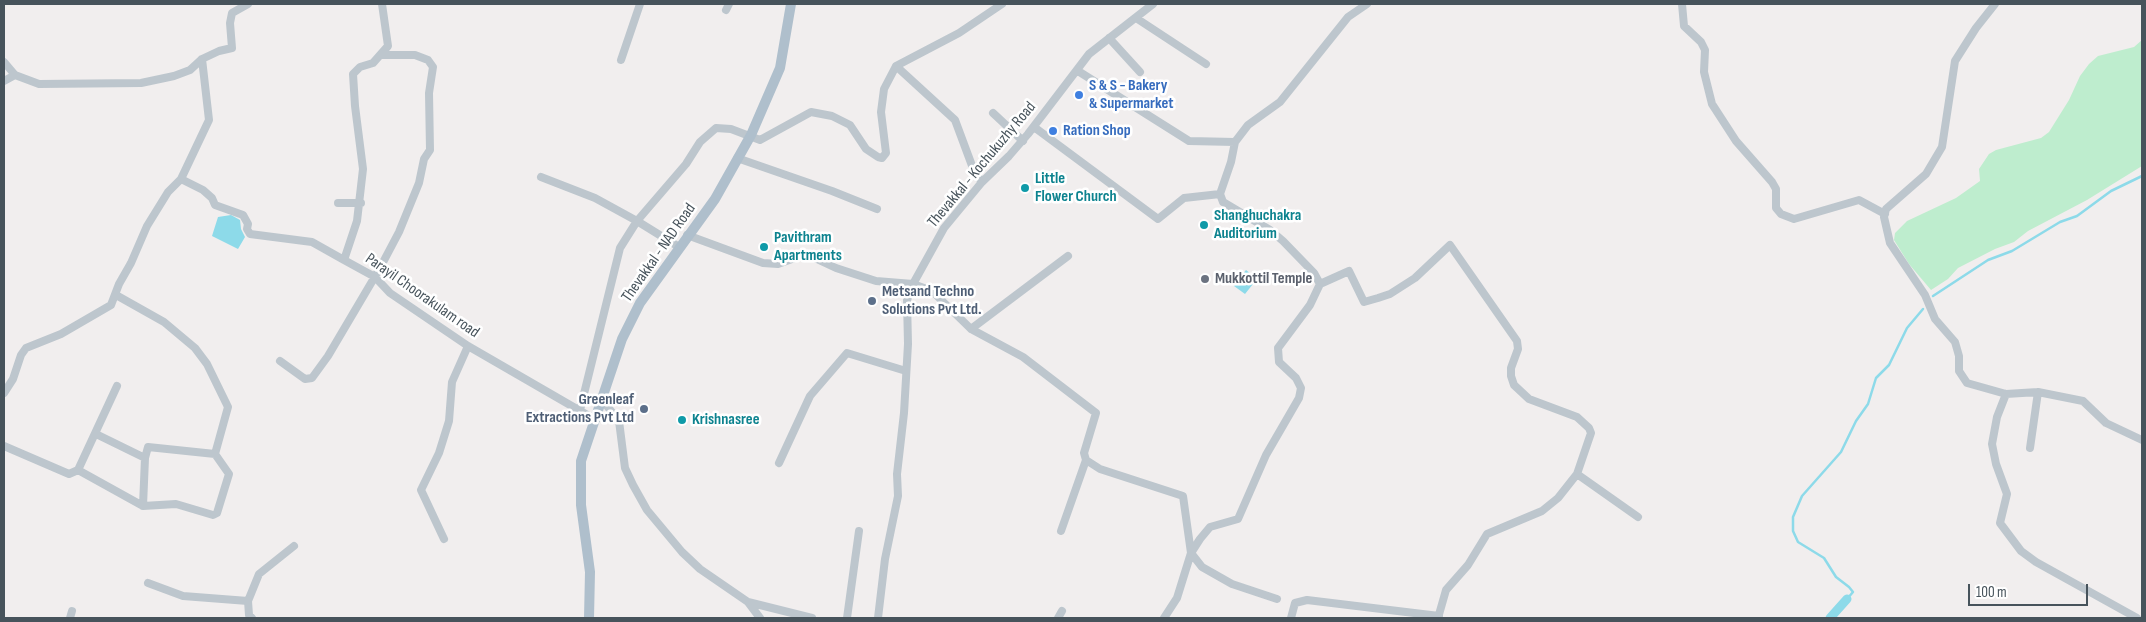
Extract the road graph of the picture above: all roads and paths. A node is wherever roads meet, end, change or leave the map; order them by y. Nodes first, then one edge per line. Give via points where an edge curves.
1 (248, 4) edge
2 (382, 4) edge
3 (640, 4) edge
4 (791, 4) edge
5 (1002, 4) edge
6 (1153, 4) edge
7 (1367, 4) edge
8 (1682, 4) edge
9 (1995, 4) edge
10 (1136, 18) junction
11 (1109, 38) junction
12 (382, 55) junction
13 (202, 59) junction
14 (621, 60) dead end
15 (4, 62) edge
16 (1206, 64) dead end
17 (896, 66) junction
18 (1078, 71) junction
19 (1140, 72) dead end
20 (15, 75) junction
21 (4, 81) edge
22 (994, 112) dead end
23 (1034, 127) junction
24 (750, 135) junction
25 (1023, 141) junction
26 (1235, 142) junction
27 (737, 158) junction
28 (541, 178) dead end
29 (181, 179) junction
30 (982, 182) junction
31 (1220, 194) junction
32 (338, 202) dead end
33 (361, 204) junction
34 (877, 209) dead end
35 (1885, 214) junction
36 (638, 220) junction
37 (687, 235) junction
38 (679, 247) junction
39 (1068, 256) dead end
40 (344, 260) junction
41 (374, 277) junction
42 (913, 284) junction
43 (1320, 284) junction
44 (116, 295) junction
45 (972, 329) junction
46 (468, 346) junction
47 (280, 361) dead end
48 (906, 371) junction
49 (117, 386) dead end
50 (2038, 392) junction
51 (4, 393) edge
52 (2006, 394) junction
53 (603, 401) junction
54 (580, 410) junction
55 (596, 420) junction
56 (96, 434) junction
57 (2142, 440) edge
58 (4, 446) edge
59 (2030, 448) dead end
60 (215, 454) junction
61 (145, 458) junction
62 (1086, 460) junction
63 (779, 463) dead end
64 (78, 470) junction
65 (1577, 474) junction
66 (143, 506) junction
67 (1638, 518) dead end
68 (859, 531) dead end
69 (1061, 531) dead end
70 (444, 538) dead end
71 (294, 546) dead end
72 (1191, 553) junction
73 (148, 583) dead end
74 (1277, 599) dead end
75 (248, 601) junction
76 (748, 602) junction
77 (1438, 617) edge
78 (252, 618) edge
79 (589, 618) edge
80 (760, 618) edge
81 (812, 618) edge
82 (848, 618) edge
83 (878, 618) edge
84 (1164, 618) edge
85 (1291, 618) edge
86 (2137, 618) edge

1 - 13 street via 232,13 232,48
2 - 12 street via 388,46
3 - 14 street
4 - 24 main road, Thevakkal - NAD Road via 780,68
5 - 17 street via 959,33
6 - 10 street, Thevakkal - Kochukuzhy Road
7 - 26 street via 1348,17 1280,102 1248,125
8 - 35 street via 1684,26 1705,50 1704,72 1712,104 1736,141 1772,182 1776,189 1776,208 1781,214 1794,219 1859,200
9 - 35 street via 1955,61 1942,147 1926,174 1886,209
10 - 11 street, Thevakkal - Kochukuzhy Road
10 - 16 street
11 - 18 street, Thevakkal - Kochukuzhy Road via 1090,54
11 - 19 street
12 - 33 street, Parayil Choorakulam road via 353,74 363,169
12 - 41 street via 415,55 428,60 434,67 429,93 430,150 399,232
13 - 20 street via 190,70 141,83 39,84
13 - 29 street via 209,120
15 - 20 street
17 - 24 street via 884,89 881,112 886,153 882,158 866,149 850,125 832,116 811,112 760,140
17 - 30 street via 955,120 974,171
18 - 23 street, Thevakkal - Kochukuzhy Road
18 - 26 street via 1189,141
20 - 21 street
22 - 25 street
23 - 25 street, Thevakkal - Kochukuzhy Road
23 - 31 street via 1158,218 1184,198
24 - 27 main road, Thevakkal - NAD Road
24 - 36 street via 730,129 716,128 712,131
25 - 30 street, Thevakkal - Kochukuzhy Road
26 - 31 street via 1232,162
27 - 34 street
27 - 37 main road, Thevakkal - NAD Road via 715,199
28 - 36 street via 595,198
29 - 40 street, Parayil Choorakulam road via 203,190 216,205 243,215 250,234 312,242
29 - 44 street via 168,192 147,226
30 - 42 street, Thevakkal - Kochukuzhy Road via 944,228
31 - 43 street via 1222,202 1283,241 1314,273
32 - 33 street
33 - 40 street, Parayil Choorakulam road via 354,236
35 - 52 street via 1890,243 1925,295 1935,319 1955,342 1962,378 1967,383
36 - 38 street
36 - 54 street via 620,248
37 - 38 main road, Thevakkal - NAD Road
37 - 42 street via 763,263 778,264 806,254 876,281
38 - 53 main road, Thevakkal - NAD Road via 640,303 622,339
39 - 45 street
40 - 41 street, Parayil Choorakulam road
41 - 46 street, Parayil Choorakulam road via 390,293
41 - 47 street via 312,378 305,379
42 - 45 street via 932,291
42 - 48 street, Thevakkal - Kochukuzhy Road via 907,300
43 - 65 street via 1349,271 1364,302 1378,298 1414,278 1450,245 1517,341 1518,349 1511,368 1514,385 1529,399 1570,414 1589,428 1591,433
43 - 72 street via 1310,305 1278,348 1279,362 1296,378 1301,388 1299,398 1266,455 1238,519 1210,526
44 - 51 street via 111,305 61,334 26,348
44 - 60 street via 164,322 196,348 207,364 228,407
45 - 62 street via 1023,356 1096,413 1084,453
46 - 54 street, Parayil Choorakulam road
46 - 70 street via 452,382 449,421 439,453 421,490
48 - 63 street via 847,353 810,396
48 - 83 street, Thevakkal - Kochukuzhy Road via 898,496 885,559
49 - 56 street
50 - 52 street
50 - 57 street via 2083,401 2106,423
50 - 59 street
52 - 86 street via 1992,444 2007,494 2000,523 2021,551 2036,562
53 - 55 main road, Thevakkal - NAD Road
53 - 76 street via 619,421 625,468 647,510 700,569
54 - 55 street, Parayil Choorakulam road
55 - 79 main road, Thevakkal - NAD Road via 581,461 581,505 590,572
56 - 61 street
56 - 64 street
58 - 64 street via 69,474
60 - 61 street via 148,448
60 - 66 street via 228,474 215,515 176,504
61 - 66 street
62 - 69 street
62 - 72 street via 1100,469 1184,496
64 - 66 street
65 - 67 street
65 - 77 street via 1542,512 1487,534 1468,565 1446,590
68 - 82 street
71 - 75 street via 259,574
72 - 74 street via 1202,567 1232,584
72 - 84 street via 1177,598
73 - 75 street via 182,596
75 - 78 street
76 - 80 street
76 - 81 street
77 - 85 street via 1307,600 1295,603

